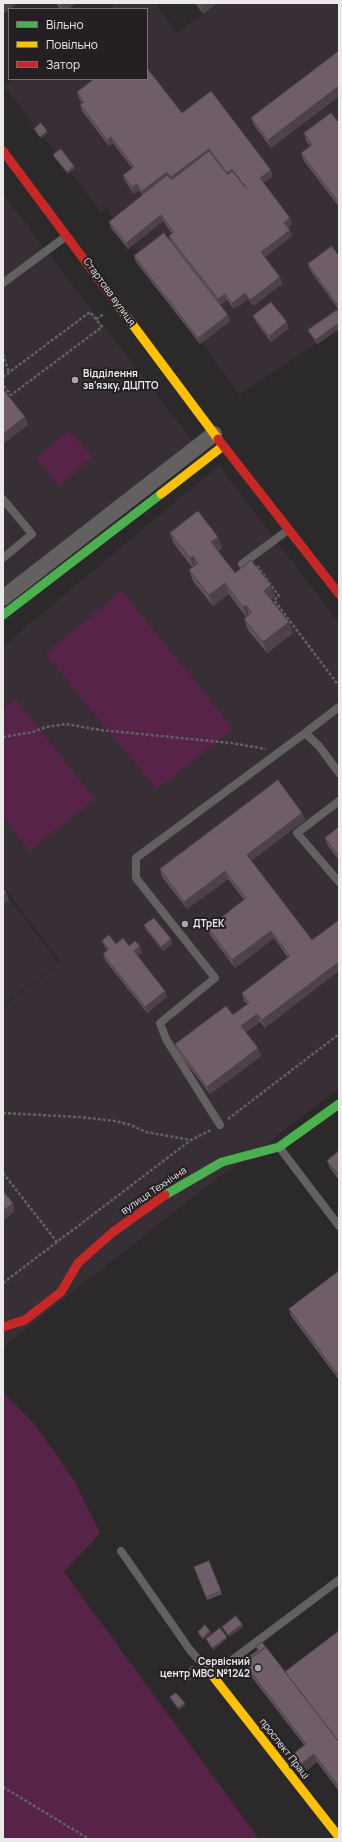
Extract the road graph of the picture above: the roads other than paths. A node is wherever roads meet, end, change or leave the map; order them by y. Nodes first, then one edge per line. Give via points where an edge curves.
1 (3, 151) edge
2 (67, 235) junction
3 (3, 283) edge
4 (219, 440) junction
5 (3, 499) edge
6 (289, 529) junction
7 (3, 558) edge
8 (242, 564) dead end
9 (339, 594) edge
10 (3, 598) edge
11 (3, 615) edge
12 (339, 708) edge
13 (305, 733) junction
14 (339, 774) edge
15 (339, 801) edge
16 (339, 882) edge
17 (339, 1104) edge
18 (220, 1125) road end
19 (279, 1147) junction
20 (339, 1226) edge
21 (3, 1327) edge
22 (121, 1551) dead end
23 (339, 1580) edge
24 (212, 1675) junction
25 (339, 1837) edge

1 - 2 street, Стартова вулиця
2 - 3 lane
2 - 4 street, Стартова вулиця
4 - 6 street, Стартова вулиця
4 - 10 street
4 - 11 street
5 - 7 lane via 32,534
6 - 8 lane
6 - 9 street, Стартова вулиця
12 - 13 lane
13 - 14 lane via 319,746
13 - 18 lane via 136,858 136,878 216,978 160,1023 166,1039
15 - 16 lane via 297,833
17 - 19 street, вулиця Технічна
19 - 20 lane
19 - 21 street, вулиця Технічна via 222,1162 169,1192 113,1232 78,1263 61,1292 25,1320
22 - 24 lane via 190,1650
23 - 24 lane
24 - 25 street, проспект Праці

